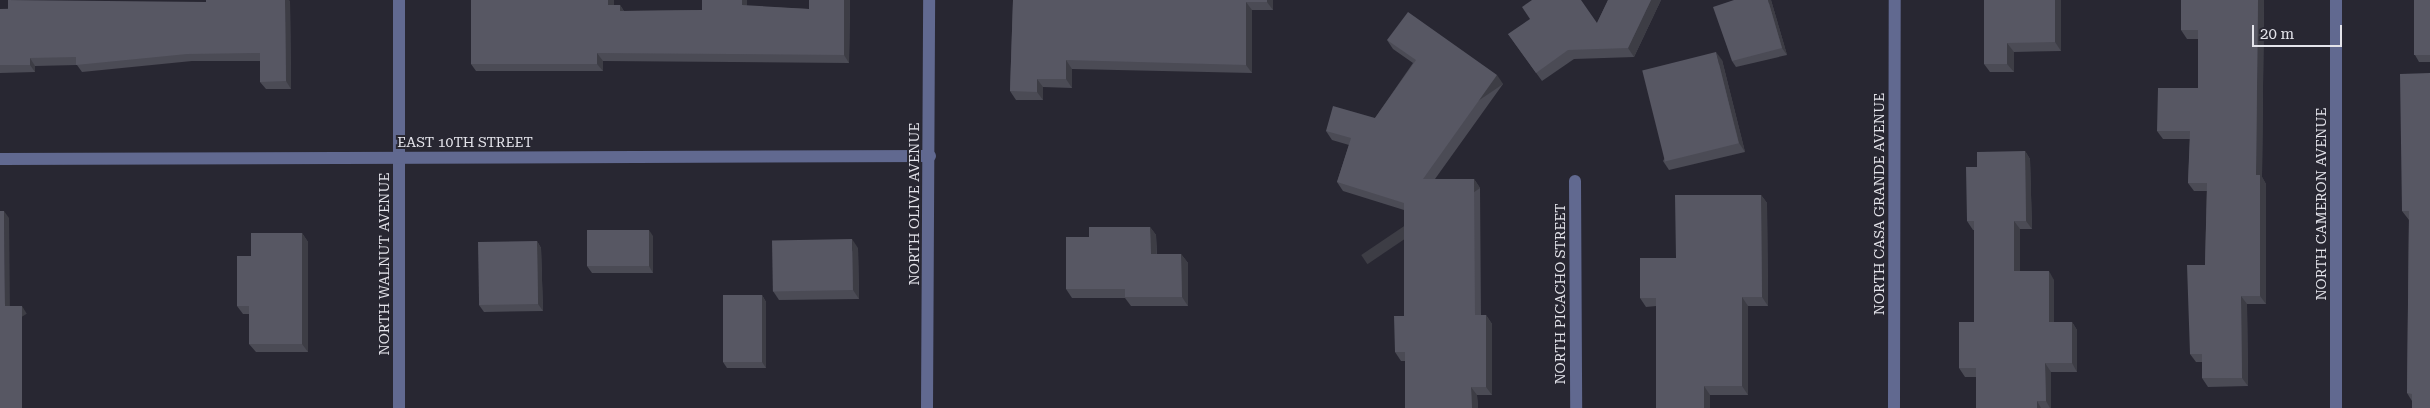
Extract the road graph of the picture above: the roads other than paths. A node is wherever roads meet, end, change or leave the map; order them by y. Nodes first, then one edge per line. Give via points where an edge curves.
1 (399, 0) edge
2 (929, 0) edge
3 (1895, 0) edge
4 (2336, 0) edge
5 (930, 156) junction
6 (399, 158) junction
7 (0, 159) edge
8 (1575, 180) dead end
9 (399, 408) edge
10 (927, 408) edge
11 (1576, 408) edge
12 (1894, 408) edge
13 (2336, 408) edge

1 - 6 street, NORTH WALNUT AVENUE
2 - 5 street, NORTH OLIVE AVENUE
3 - 12 street, NORTH CASA GRANDE AVENUE
4 - 13 street, NORTH CAMERON AVENUE
5 - 6 street, EAST 10TH STREET
5 - 10 street, NORTH OLIVE AVENUE
6 - 7 street, EAST 10TH STREET
6 - 9 street, NORTH WALNUT AVENUE
8 - 11 street, NORTH PICACHO STREET

